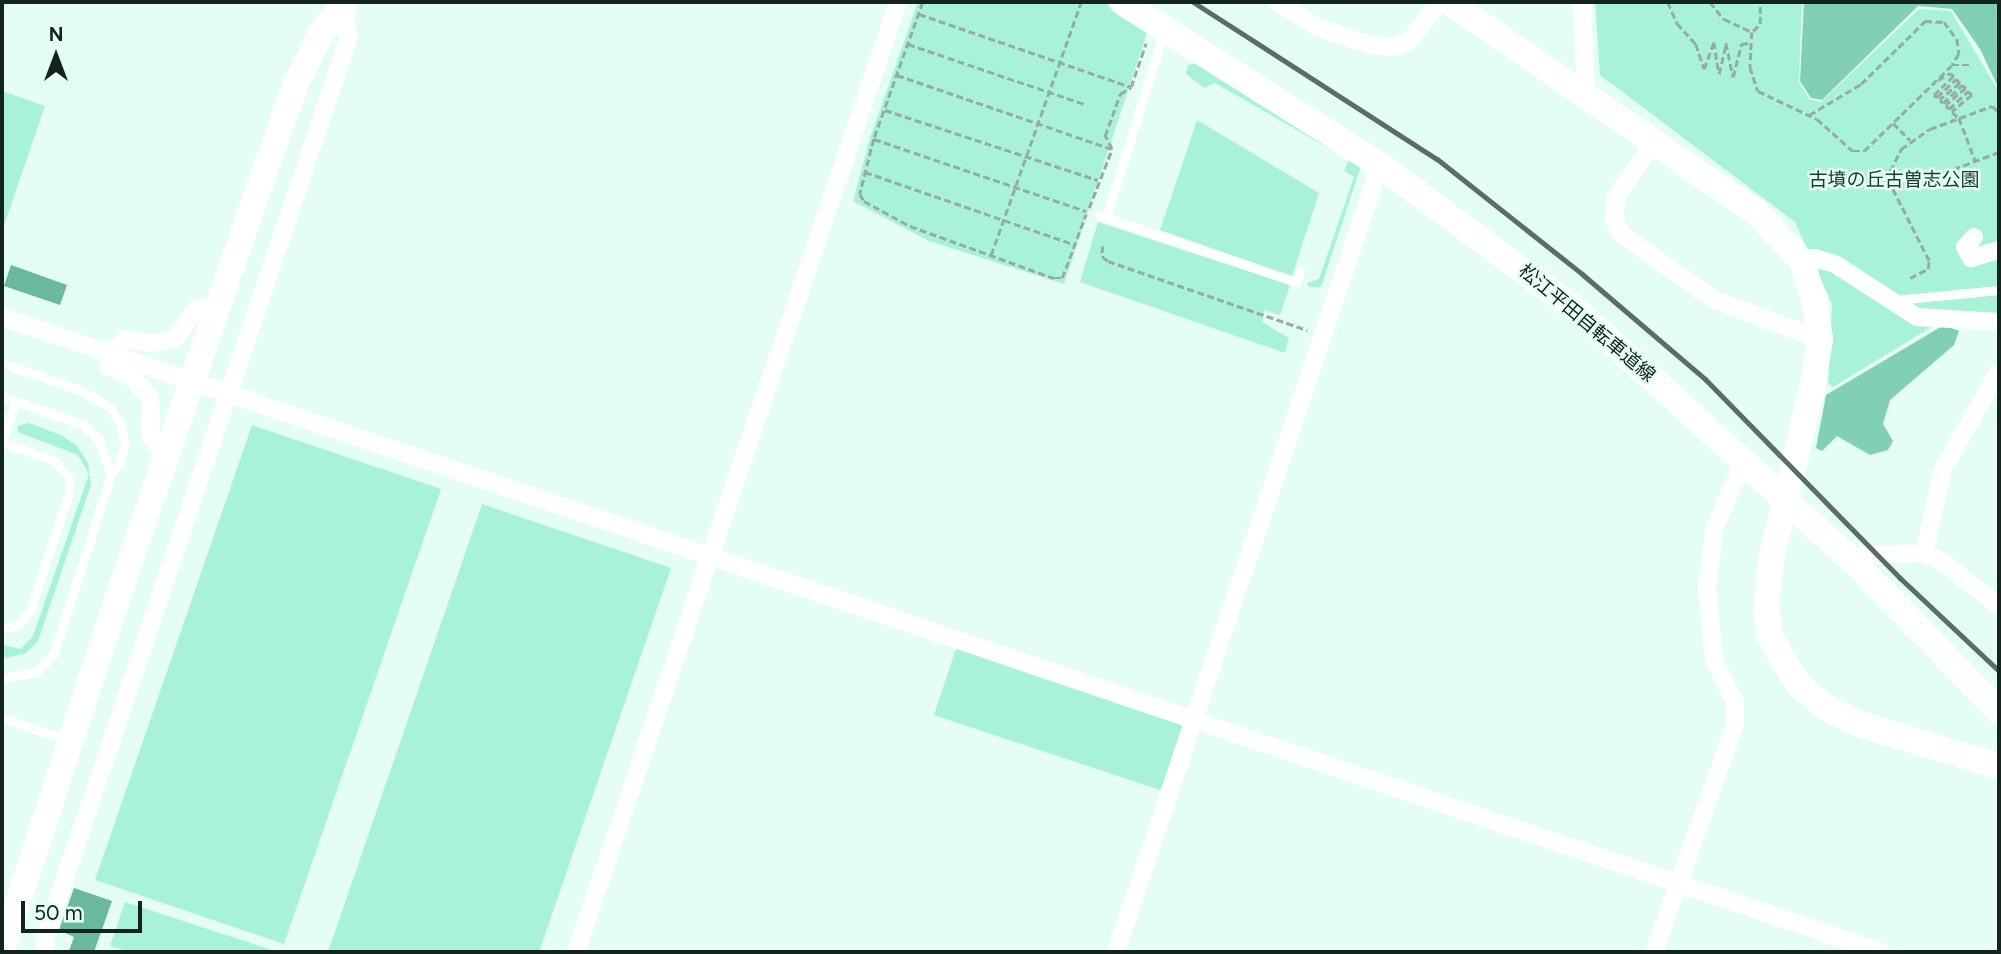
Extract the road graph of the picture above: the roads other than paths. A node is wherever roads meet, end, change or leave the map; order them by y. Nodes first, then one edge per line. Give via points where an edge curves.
1 (898, 2) edge
2 (1122, 2) edge
3 (1278, 2) edge
4 (1440, 2) edge
5 (1449, 2) edge
6 (1583, 2) edge
7 (345, 3) edge
8 (1154, 31) junction
9 (1586, 96) junction
10 (1654, 142) junction
11 (1380, 165) junction
12 (1974, 237) dead end
13 (1999, 250) edge
14 (1801, 260) junction
15 (1300, 271) dead end
16 (1999, 290) edge
17 (1893, 301) junction
18 (216, 308) junction
19 (2, 317) edge
20 (1999, 322) edge
21 (1820, 340) junction
22 (109, 353) junction
23 (2, 363) edge
24 (1999, 371) edge
25 (229, 393) junction
26 (2, 396) edge
27 (16, 401) junction
28 (2, 441) edge
29 (166, 456) junction
30 (1745, 458) junction
31 (111, 474) junction
32 (1924, 553) junction
33 (710, 555) junction
34 (1854, 562) junction
35 (1999, 606) edge
36 (2, 629) edge
37 (2, 678) edge
38 (1999, 711) edge
39 (2, 718) edge
40 (1194, 719) junction
41 (69, 741) junction
42 (1999, 766) edge
43 (1678, 883) junction
44 (5, 942) edge
45 (45, 952) edge
46 (576, 952) edge
47 (1116, 952) edge
48 (1654, 952) edge
49 (1881, 952) edge

1 - 33 street
2 - 8 street, 松江平田自転車道線
3 - 4 street via 1319,28 1370,46 1392,47 1408,42
5 - 9 street
6 - 9 street
7 - 18 street via 321,33 295,86
7 - 25 street via 348,40
8 - 11 street, 松江平田自転車道線
8 - 15 lane via 1145,92 1102,216 1296,282
9 - 10 street
10 - 14 street via 1756,212
10 - 21 street via 1616,197 1614,220 1621,234 1715,299
11 - 30 street, 松江平田自転車道線 via 1578,312
11 - 40 street
12 - 13 street via 1965,247 1971,258
14 - 17 street via 1814,258 1835,264
14 - 21 street via 1815,303
16 - 17 lane
17 - 20 street via 1917,317
18 - 22 street via 197,308 175,339 152,344 126,340
18 - 29 street
19 - 22 street
21 - 42 street via 1777,526 1767,618 1770,637 1798,684 1825,706 1862,725
22 - 25 street
22 - 29 street via 108,366 134,378 150,399 151,438
23 - 31 lane via 80,390 110,408 121,425 124,445 120,464
24 - 32 street via 1943,469
25 - 33 street
25 - 45 street via 45,937
26 - 27 lane
27 - 28 lane
27 - 31 lane via 84,425 99,440
28 - 36 lane via 55,461 68,477 70,488 30,611 18,625
29 - 41 street
30 - 34 street, 松江平田自転車道線
30 - 43 street via 1715,527 1707,587 1714,661 1735,702 1735,724
31 - 37 lane via 50,660 27,676
32 - 34 street via 1866,555
32 - 35 street via 1940,560
33 - 40 street
33 - 46 street
34 - 38 street, 松江平田自転車道線
39 - 41 lane
40 - 43 street
40 - 47 street
41 - 44 street
43 - 48 street
43 - 49 street

